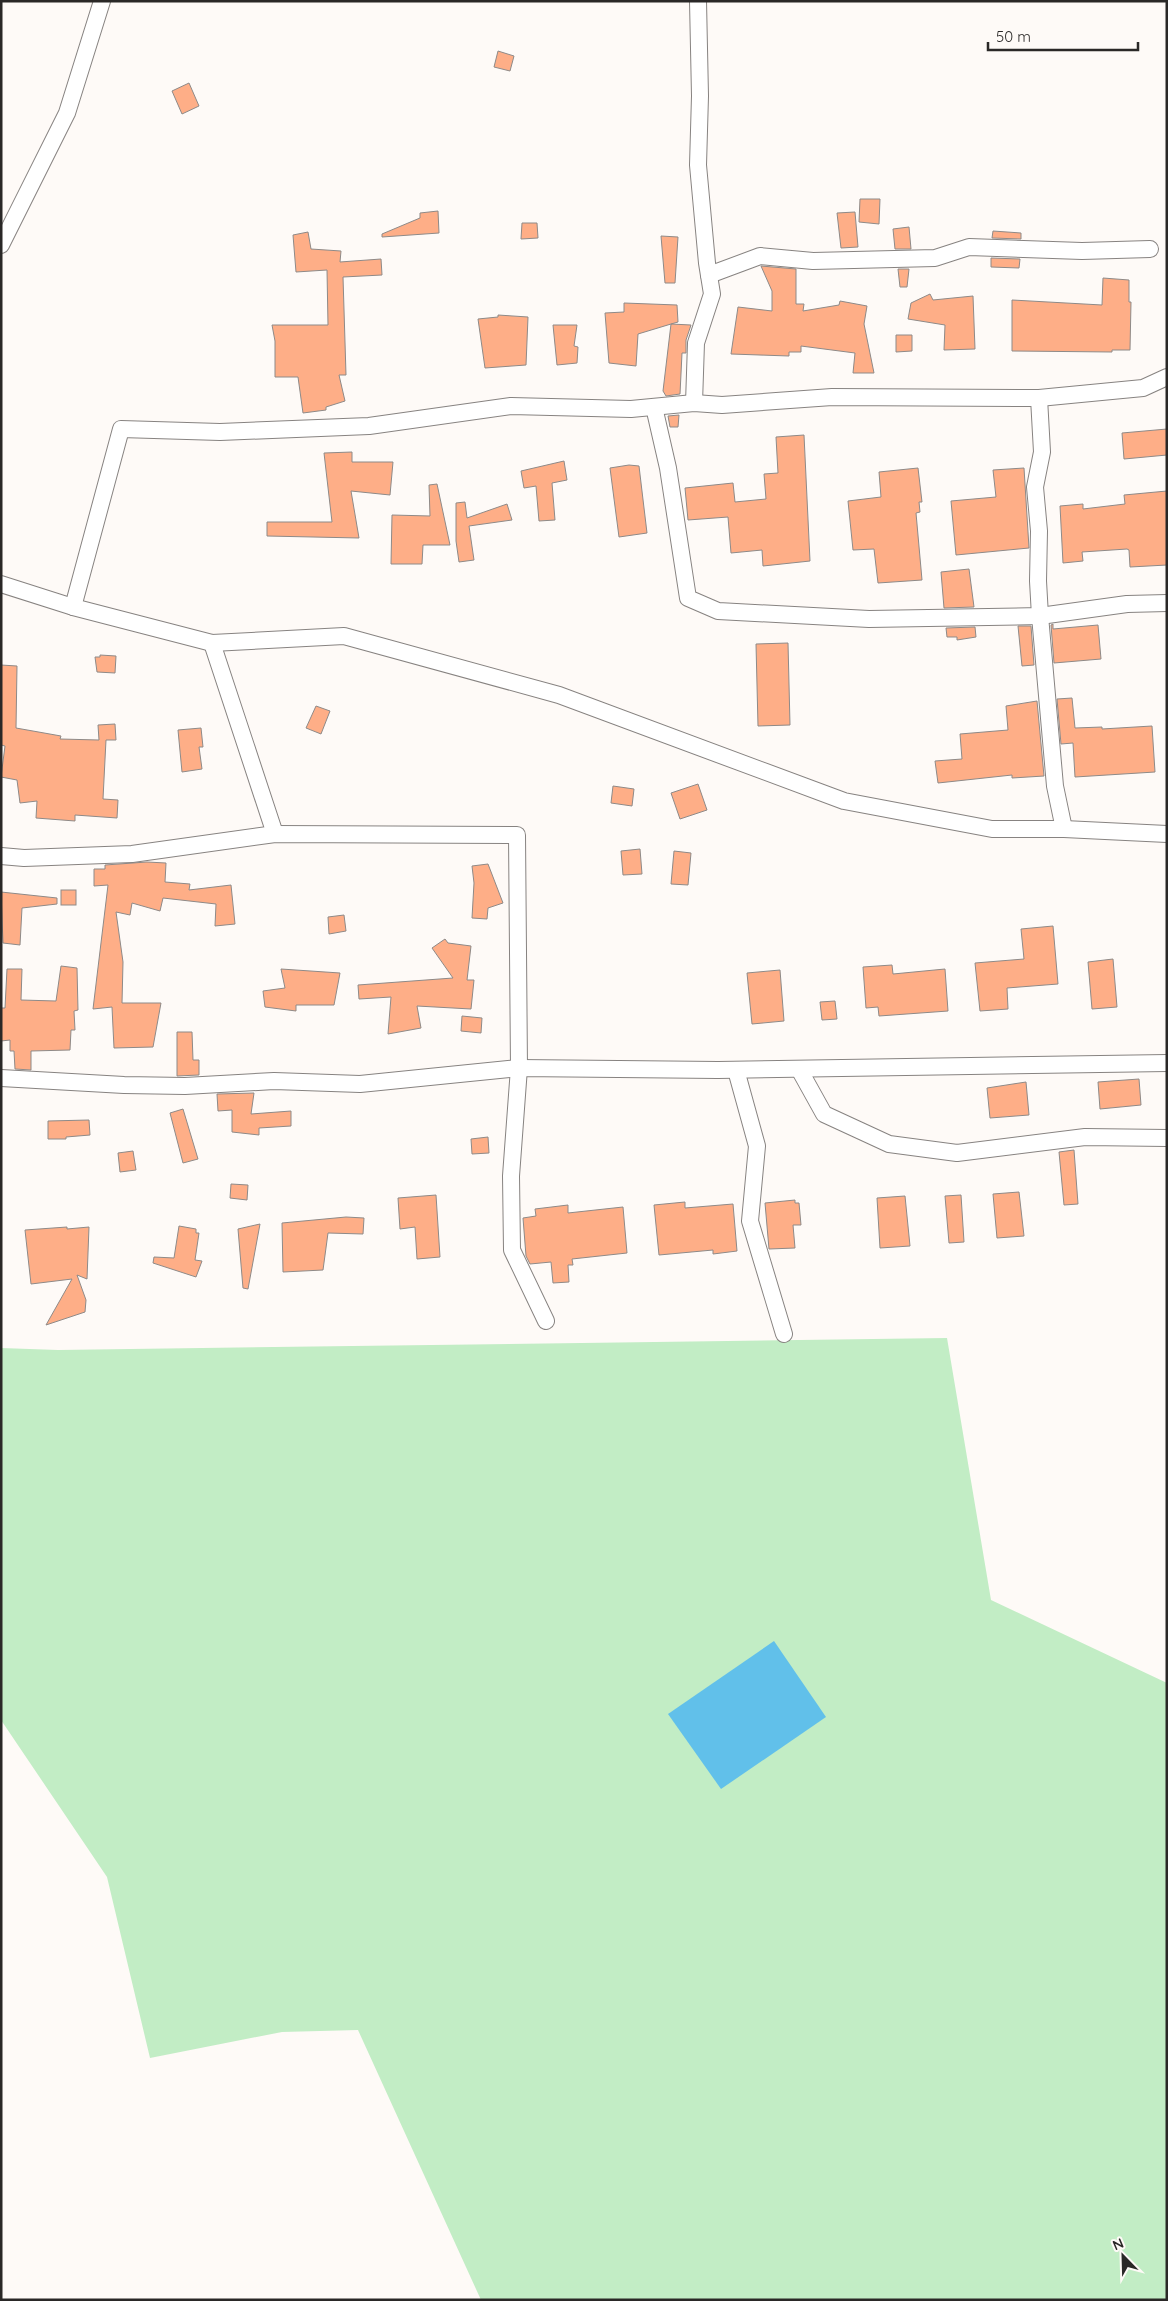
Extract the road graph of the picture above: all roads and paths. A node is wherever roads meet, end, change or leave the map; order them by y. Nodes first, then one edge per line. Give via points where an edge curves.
1 (102, 1) edge
2 (698, 1) edge
3 (1, 245) edge
4 (1150, 249) dead end
5 (709, 275) junction
6 (1167, 377) edge
7 (1039, 398) junction
8 (694, 403) junction
9 (654, 407) junction
10 (1, 584) edge
11 (1167, 602) edge
12 (73, 607) junction
13 (1040, 616) junction
14 (212, 643) junction
15 (1064, 829) junction
16 (275, 834) junction
17 (1167, 834) edge
18 (1, 856) edge
19 (1167, 1063) edge
20 (520, 1068) junction
21 (799, 1069) junction
22 (736, 1070) junction
23 (1, 1078) edge
24 (1167, 1138) edge
25 (546, 1321) dead end
26 (784, 1334) dead end

1 - 3 street via 67,113
2 - 5 street via 698,165
4 - 5 street via 969,248 935,258 812,261 760,256
5 - 8 street via 712,294 696,344
6 - 7 street via 1143,388
7 - 8 street via 832,397 722,405
7 - 13 street via 1042,452 1035,487 1040,531
8 - 9 street
9 - 12 street via 511,406 369,426 329,428 220,432 121,429
9 - 13 street via 668,468 688,598 718,611 869,619
10 - 12 street
11 - 13 street
12 - 14 street
13 - 15 street via 1055,786
14 - 15 street via 344,636 559,695 844,801 992,829
14 - 16 street
15 - 17 street
16 - 18 street via 132,854
16 - 20 street via 517,834
19 - 21 street
20 - 22 street
20 - 23 street via 360,1084 274,1081 185,1086 124,1085
20 - 25 street via 511,1176 512,1250
21 - 22 street
21 - 24 street via 824,1114 889,1144 957,1153 1085,1137
22 - 26 street via 757,1146 750,1220

